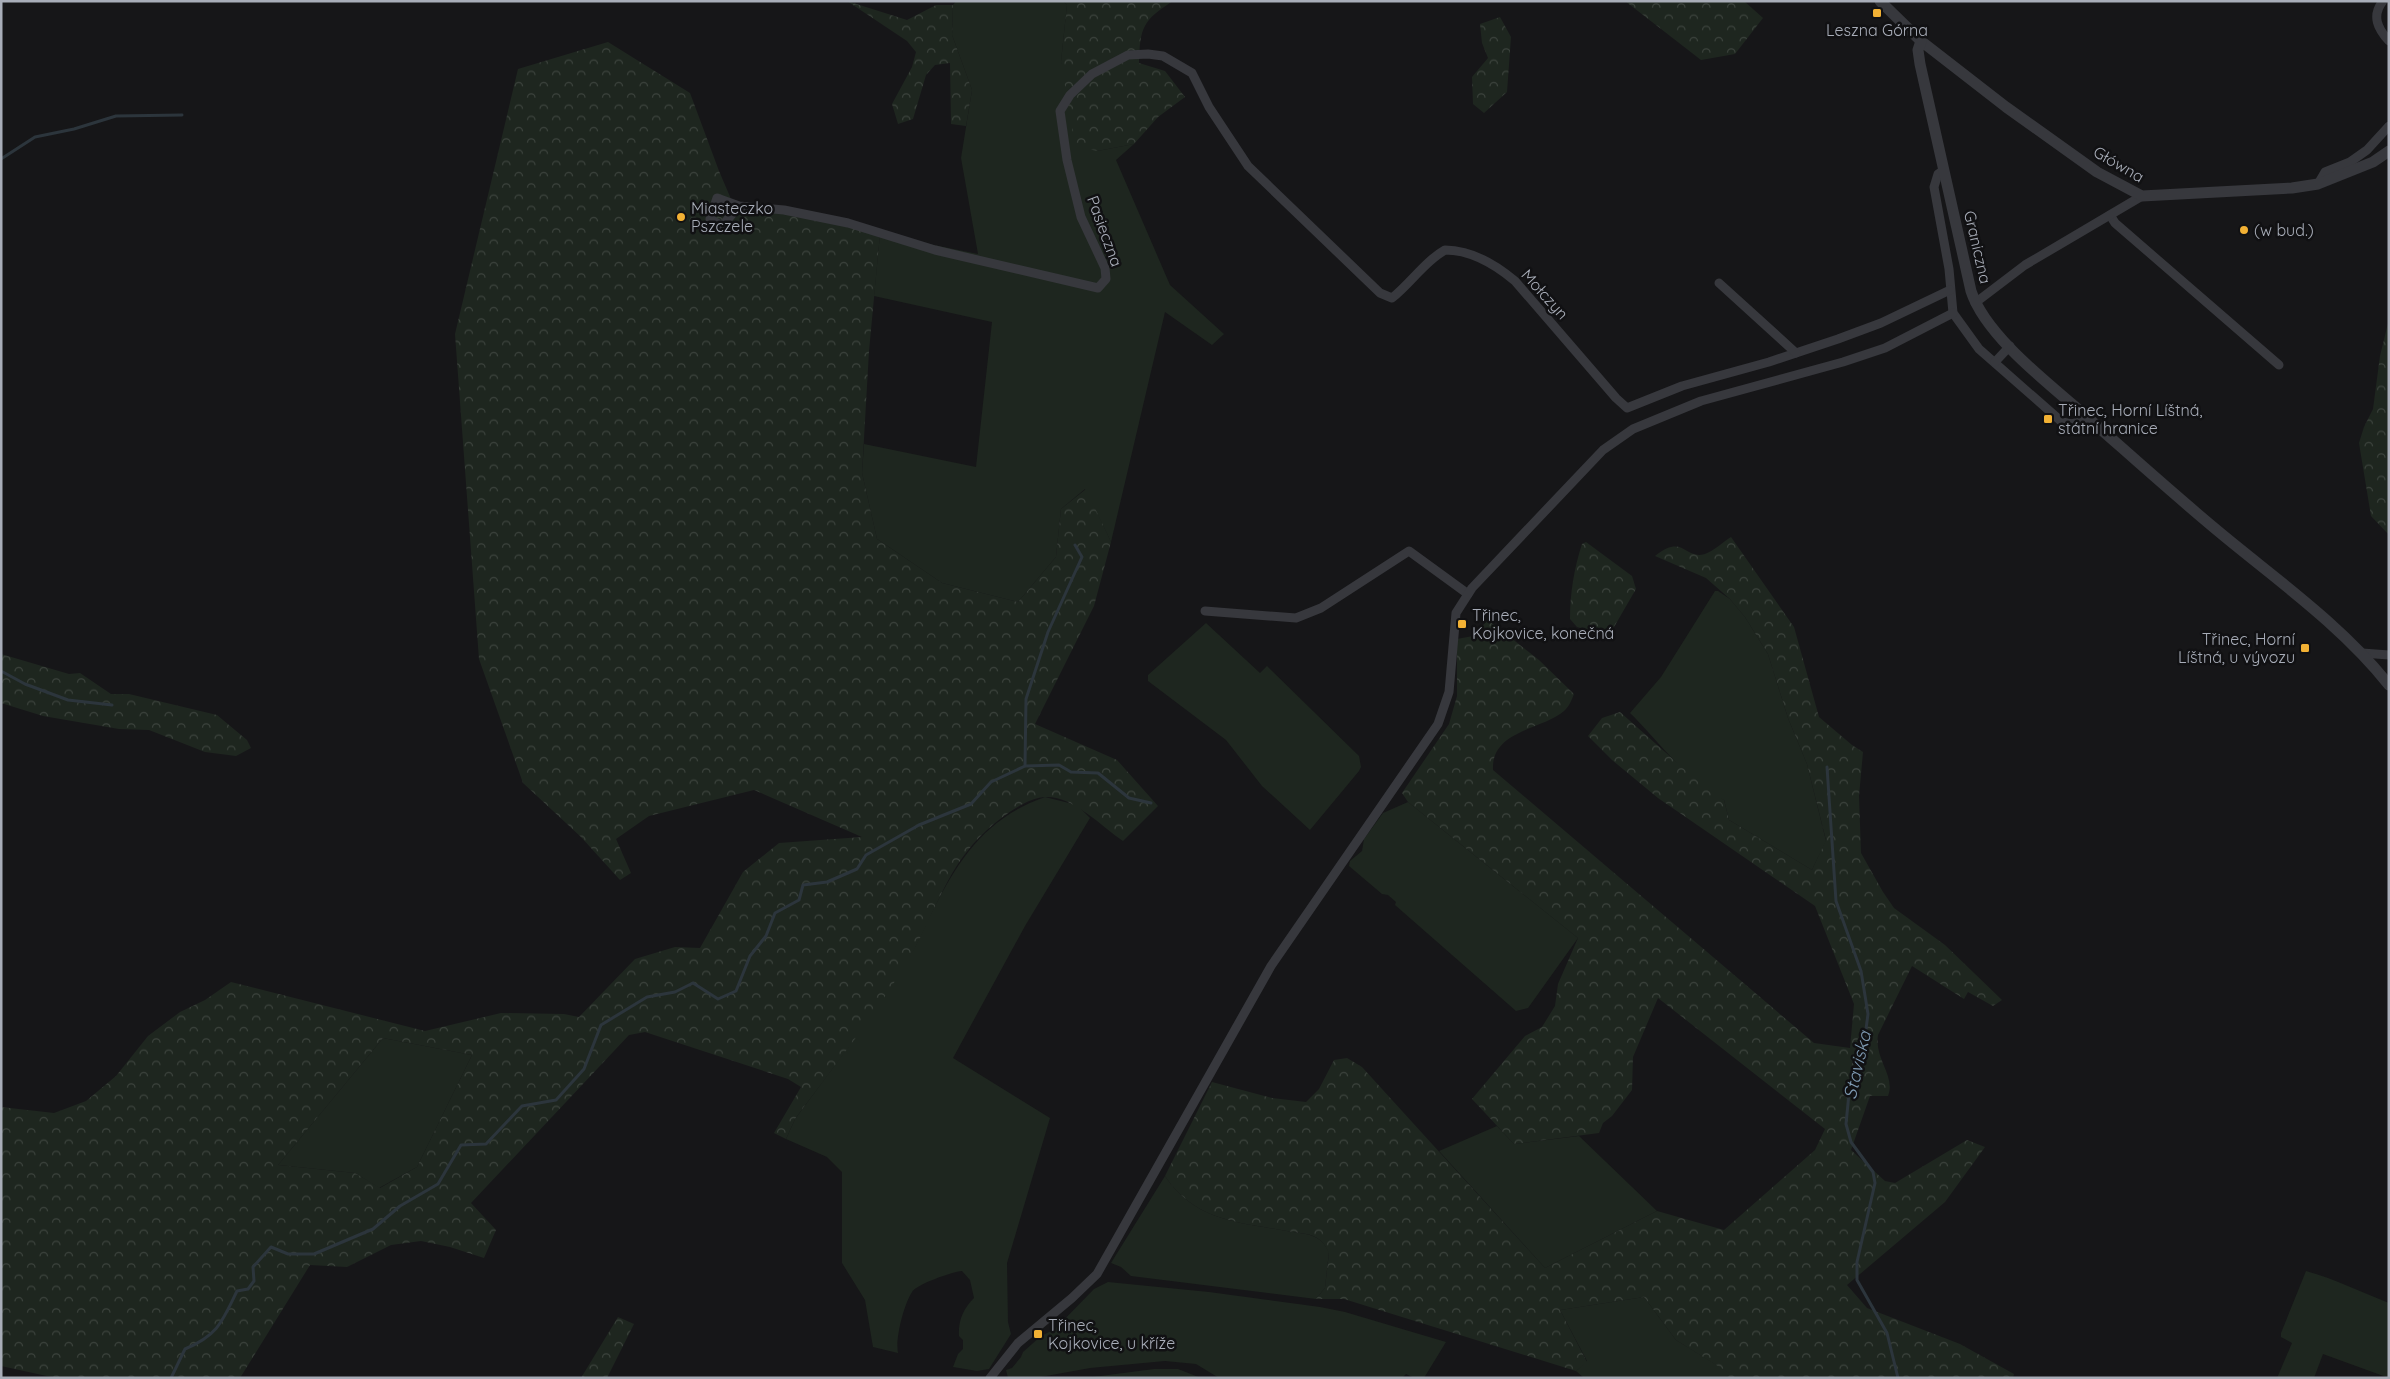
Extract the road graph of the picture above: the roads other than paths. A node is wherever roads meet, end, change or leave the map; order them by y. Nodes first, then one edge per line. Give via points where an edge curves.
1 (1880, 1) edge
2 (2383, 1) edge
3 (1921, 41) junction
4 (2389, 41) edge
5 (2389, 126) edge
6 (2389, 151) edge
7 (1248, 166) joint
8 (1944, 170) junction
9 (2318, 184) junction
10 (2142, 196) junction
11 (740, 206) dead end
12 (2110, 216) junction
13 (1719, 284) dead end
14 (1950, 290) junction
15 (1975, 303) junction
16 (1953, 313) junction
17 (2010, 346) junction
18 (1796, 353) junction
19 (1996, 362) junction
20 (2279, 365) dead end
21 (2087, 417) junction
22 (1468, 594) junction
23 (1205, 611) dead end
24 (2362, 653) junction
25 (2389, 654) edge
26 (2389, 685) edge
27 (990, 1378) edge

1 - 3 street, Główna
2 - 4 street via 2376,16 2377,24
3 - 8 street, Graniczna via 1918,50 1920,64
3 - 10 street, Główna via 2097,172
5 - 9 street via 2368,150 2325,172
6 - 9 street, Główna via 2373,162
7 - 11 street, Pasieczna via 1209,107 1192,73 1163,56 1138,53 1092,74 1070,95 1060,111 1067,160 1081,217 1106,268 1106,279 1098,288 935,250 848,223 784,210
7 - 18 street, Mołczyn via 1386,296 1392,298 1426,263 1446,250 1468,253 1502,270 1627,408 1682,386
8 - 14 street via 1938,174 1934,187
8 - 15 street, Graniczna
9 - 10 street, Główna
10 - 12 street, Graniczna
12 - 15 street, Graniczna via 2025,264
12 - 20 street
13 - 18 street
14 - 16 street
14 - 18 street, Mołczyn via 1881,323
15 - 17 street via 1985,321
16 - 19 street via 1979,349
16 - 22 street via 1886,348 1701,401 1633,429 1603,450 1577,475
17 - 19 street
17 - 21 street
19 - 21 street via 2062,422 2073,424
21 - 24 street
22 - 23 street via 1410,551 1321,608 1296,618
22 - 27 street via 1456,612 1449,692 1438,724 1271,966 1097,1274 1018,1343
24 - 25 street
24 - 26 street

